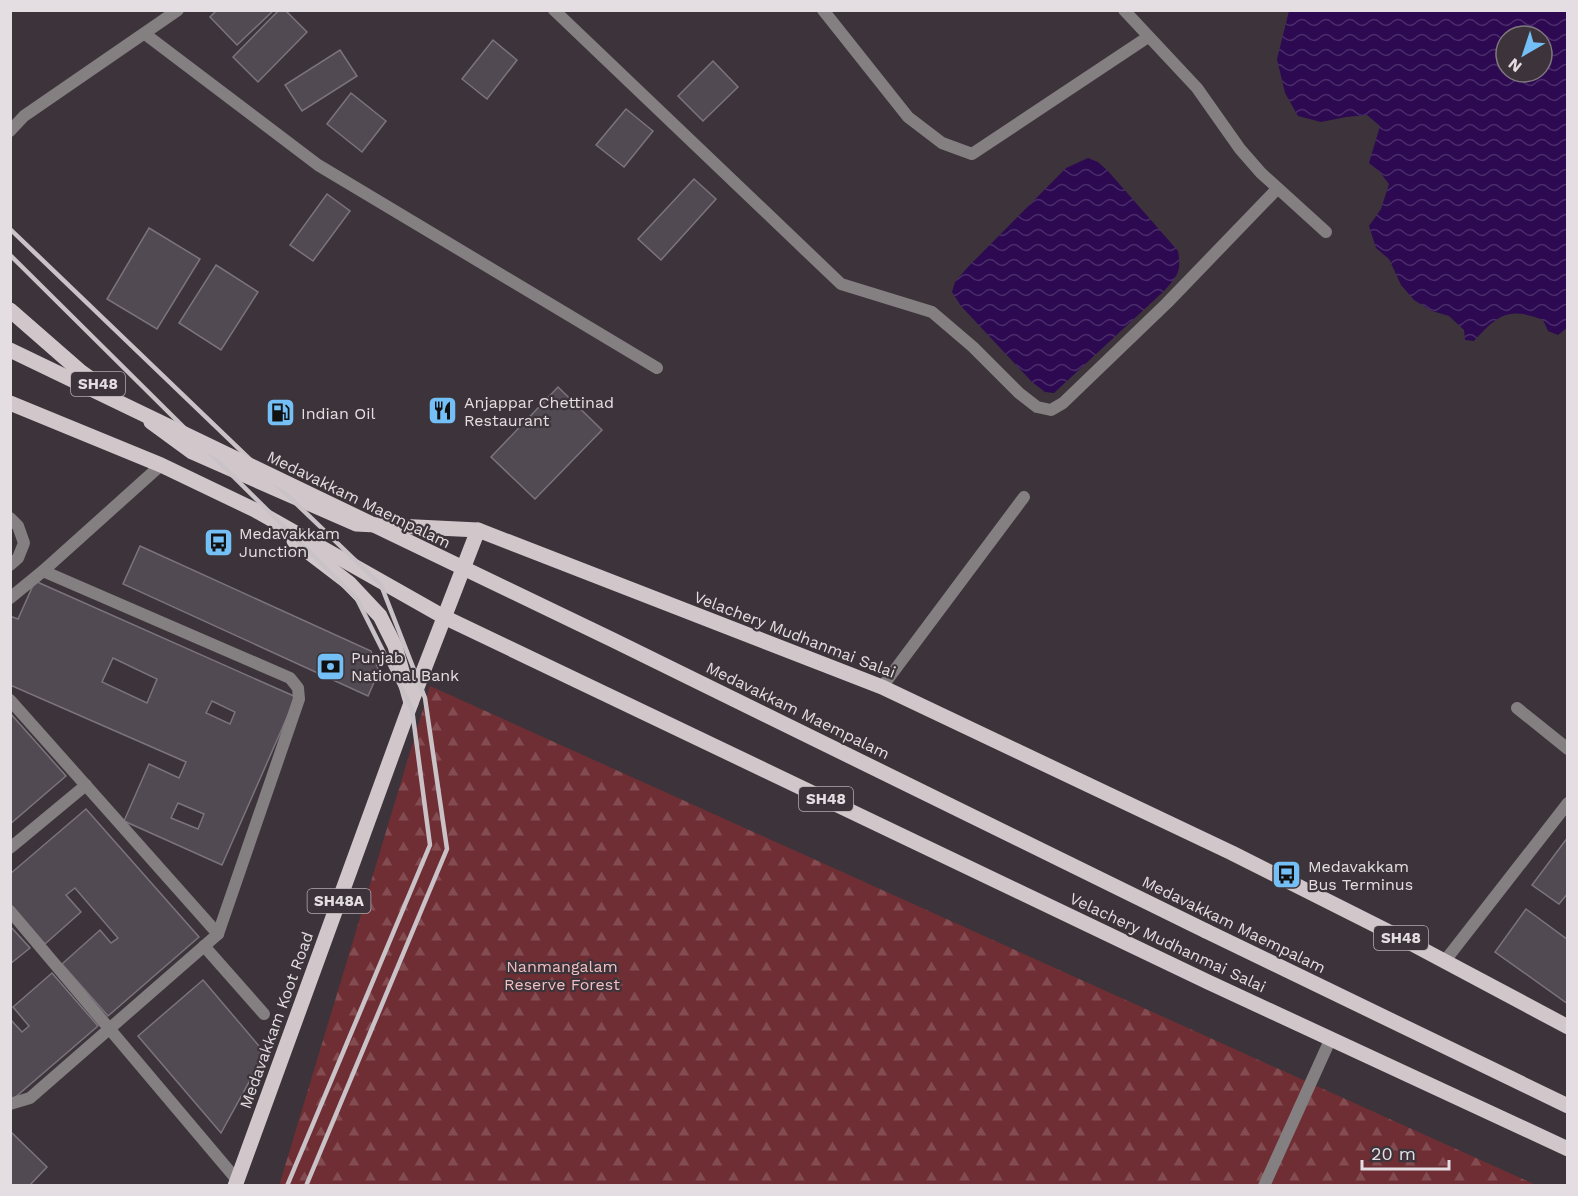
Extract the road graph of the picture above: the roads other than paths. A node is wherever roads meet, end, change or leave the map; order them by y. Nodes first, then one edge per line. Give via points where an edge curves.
1 (178, 10) edge
2 (554, 10) edge
3 (824, 10) edge
4 (1124, 10) edge
5 (145, 34) junction
6 (1148, 37) junction
7 (10, 131) edge
8 (1277, 189) junction
9 (1326, 232) dead end
10 (10, 310) edge
11 (10, 350) edge
12 (657, 368) dead end
13 (10, 404) edge
14 (161, 465) junction
15 (1024, 497) dead end
16 (255, 510) junction
17 (10, 518) edge
18 (478, 530) junction
19 (10, 566) edge
20 (43, 572) junction
21 (10, 598) edge
22 (444, 617) junction
23 (882, 687) junction
24 (10, 700) edge
25 (411, 703) junction
26 (1516, 708) dead end
27 (1568, 749) edge
28 (86, 785) junction
29 (1568, 803) edge
30 (10, 848) edge
31 (10, 911) edge
32 (218, 934) junction
33 (204, 946) junction
34 (1444, 962) junction
35 (264, 1014) dead end
36 (1568, 1027) edge
37 (109, 1029) junction
38 (1331, 1038) junction
39 (10, 1104) edge
40 (1568, 1106) edge
41 (1568, 1149) edge
42 (236, 1183) edge
43 (1264, 1185) edge

1 - 5 street
2 - 8 street via 841,284 932,312 1037,407 1051,410 1063,403
3 - 6 street via 908,117 942,143 972,154
4 - 6 street
5 - 7 street via 24,116
5 - 12 street via 318,165
6 - 8 street via 1197,88 1240,149
8 - 9 street
10 - 18 main road, Velachery Mudhanmai Salai / SH48 via 81,372 192,452 356,524
11 - 40 main road, Medavakkam Maempalam, bridge
13 - 14 main road, Velachery Mudhanmai Salai / SH48
14 - 16 main road, Velachery Mudhanmai Salai / SH48
14 - 20 street
15 - 23 street
16 - 22 main road, Velachery Mudhanmai Salai / SH48
16 - 25 main road via 349,583 380,616 394,646
17 - 19 street via 18,526 24,543
18 - 22 main road, Medavakkam Koot Road / SH48A
18 - 23 main road, Velachery Mudhanmai Salai / SH48
20 - 21 street
20 - 32 street via 290,678 298,688 299,699
22 - 25 main road, Medavakkam Koot Road / SH48A
22 - 38 main road, Velachery Mudhanmai Salai / SH48
23 - 34 main road, Velachery Mudhanmai Salai / SH48 via 1233,853
24 - 28 street
25 - 42 main road, Medavakkam Koot Road / SH48A
26 - 27 street
28 - 30 street
28 - 32 street
29 - 34 street
31 - 37 street
32 - 33 street
33 - 35 street
33 - 37 street
34 - 36 main road, Velachery Mudhanmai Salai / SH48
37 - 39 street via 30,1098
37 - 42 street
38 - 41 main road, Velachery Mudhanmai Salai / SH48
38 - 43 street

